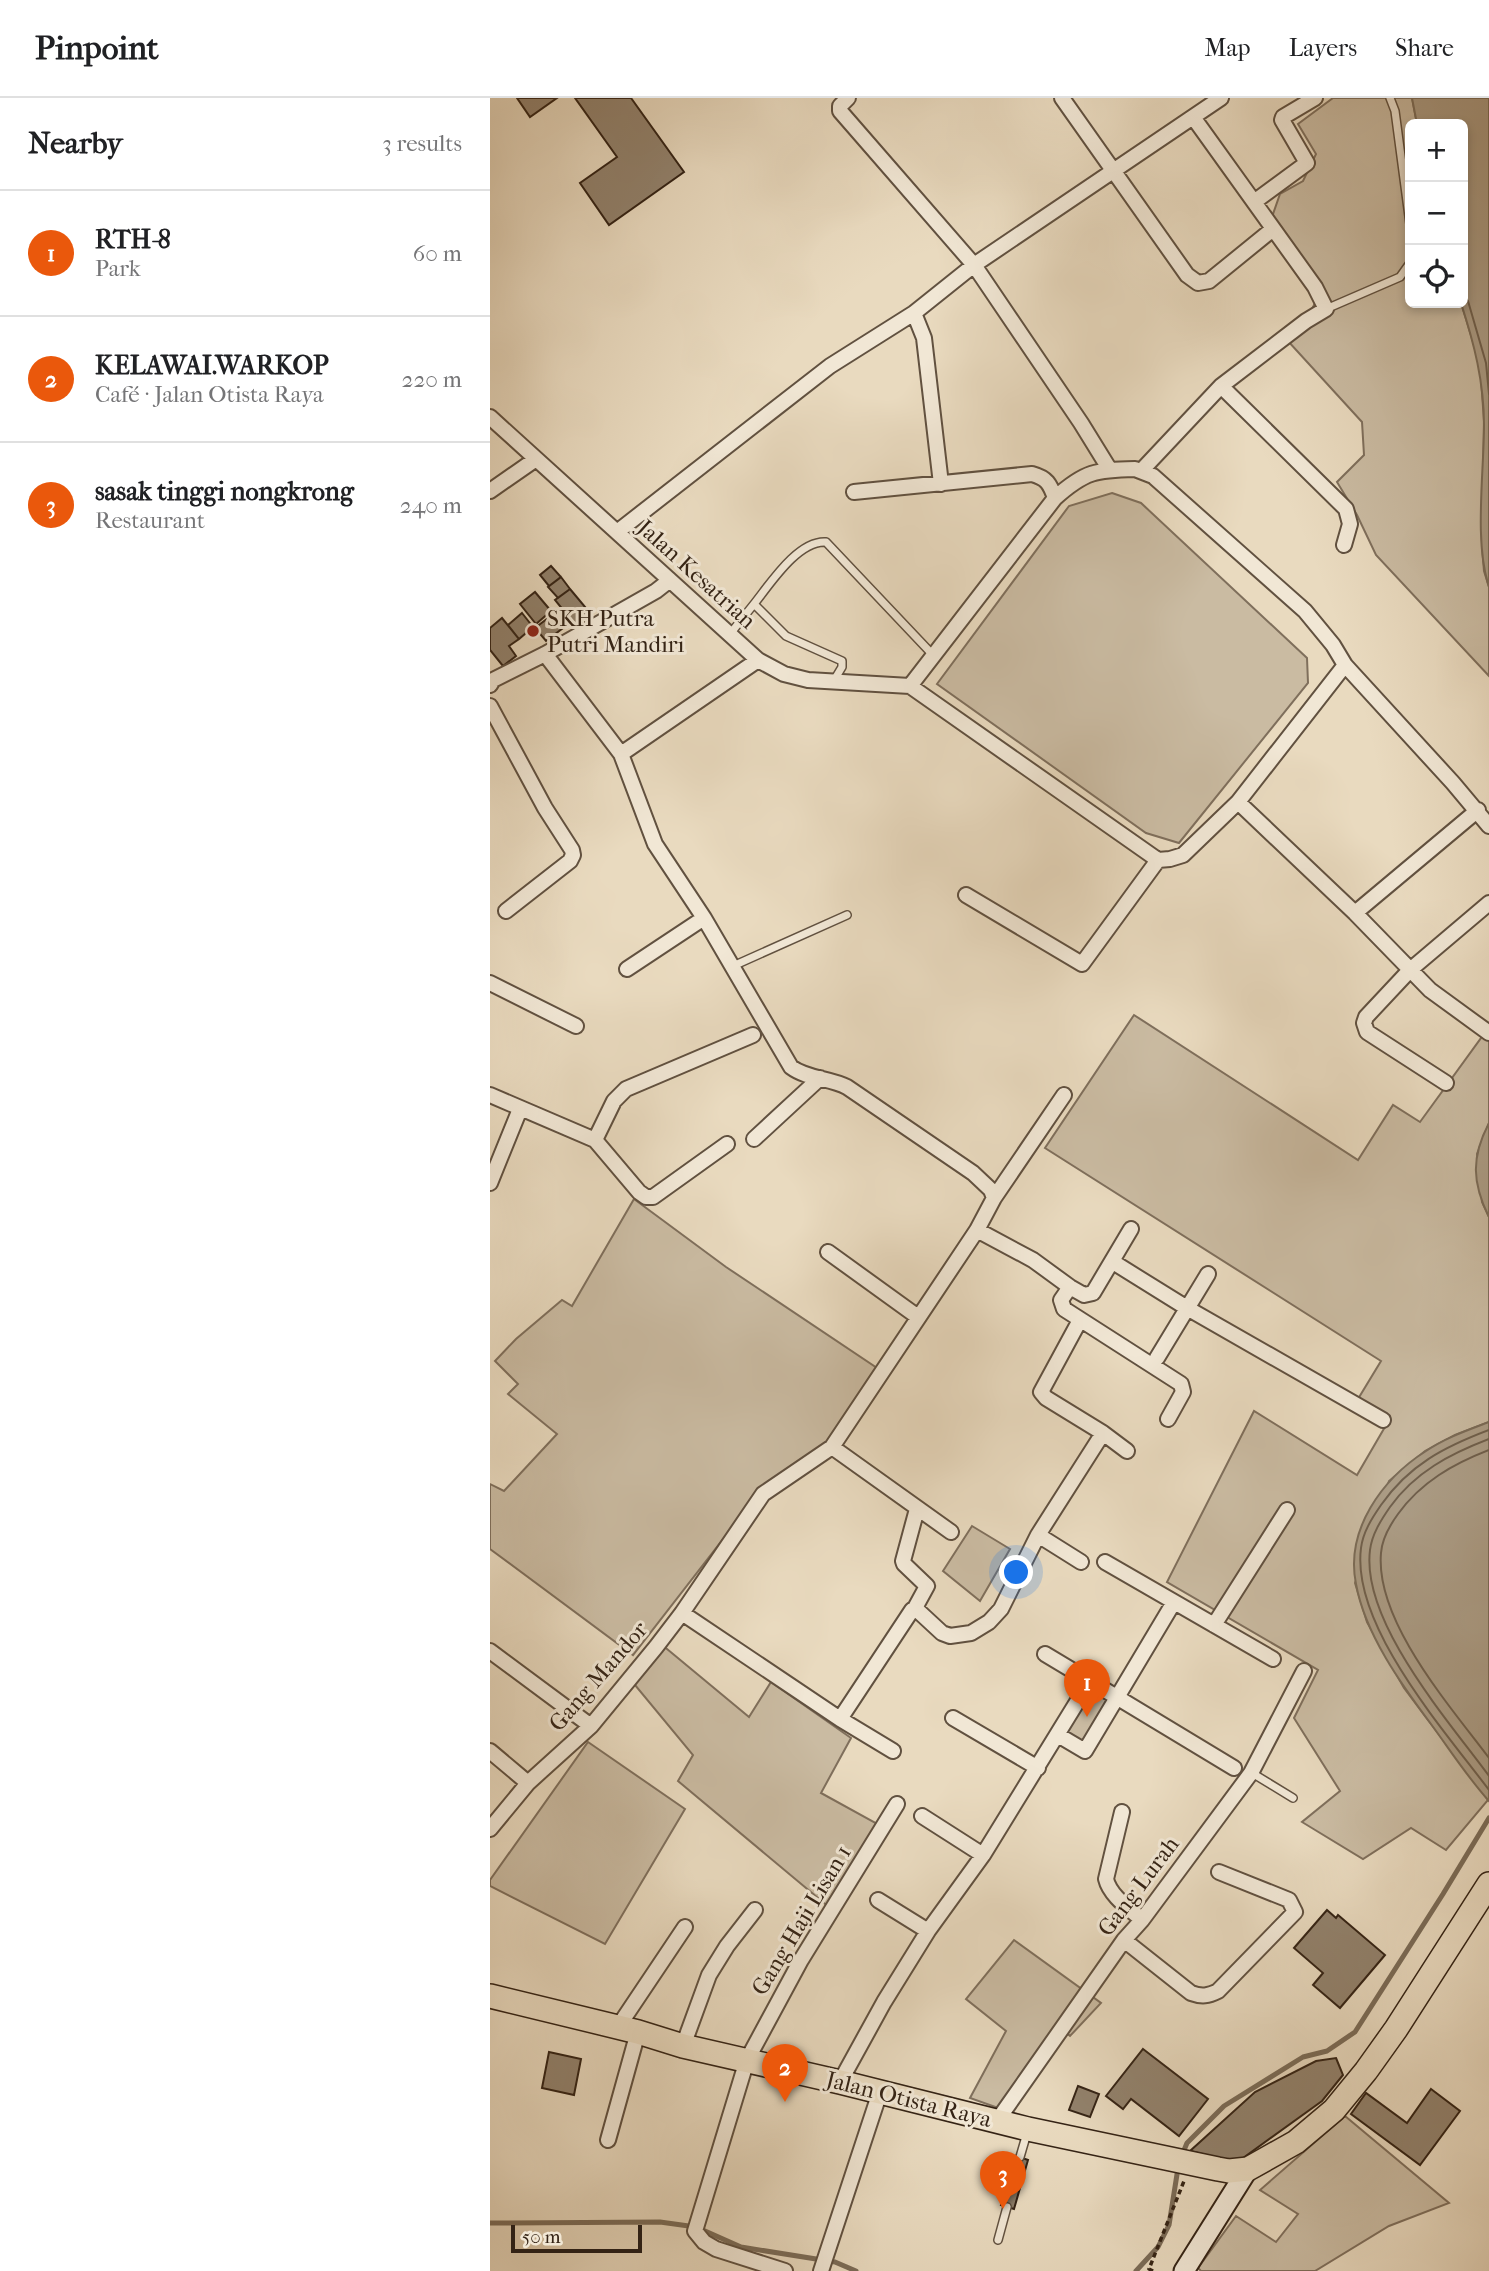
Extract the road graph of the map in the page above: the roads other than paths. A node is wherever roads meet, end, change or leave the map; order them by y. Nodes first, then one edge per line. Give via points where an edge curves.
1 (848, 98) edge
2 (1062, 98) edge
3 (1221, 98) edge
4 (1314, 98) edge
5 (1390, 98) edge
6 (1193, 117) junction
7 (1112, 171) junction
8 (1405, 186) edge
9 (1254, 202) junction
10 (1273, 229) junction
11 (974, 265) junction
12 (1405, 270) edge
13 (1326, 309) junction
14 (914, 313) junction
15 (1221, 386) junction
16 (490, 417) edge
17 (536, 459) junction
18 (1110, 470) junction
19 (1142, 470) junction
20 (941, 484) junction
21 (490, 491) edge
22 (853, 492) dead end
23 (1055, 498) junction
24 (617, 531) junction
25 (1344, 545) dead end
26 (670, 580) junction
27 (754, 604) junction
28 (730, 634) junction
29 (545, 654) junction
30 (933, 656) junction
31 (758, 660) junction
32 (1345, 665) junction
33 (491, 680) edge
34 (832, 682) junction
35 (910, 686) junction
36 (490, 705) edge
37 (621, 754) junction
38 (1238, 802) junction
39 (1478, 810) junction
40 (1489, 826) edge
41 (1158, 860) junction
42 (966, 895) dead end
43 (1489, 903) edge
44 (506, 911) dead end
45 (1355, 913) junction
46 (846, 915) dead end
47 (704, 918) junction
48 (733, 966) junction
49 (627, 970) dead end
50 (1410, 970) junction
51 (490, 982) edge
52 (576, 1026) dead end
53 (1489, 1033) edge
54 (753, 1035) dead end
55 (820, 1078) junction
56 (1446, 1083) dead end
57 (490, 1095) edge
58 (1065, 1095) dead end
59 (520, 1109) junction
60 (754, 1139) dead end
61 (595, 1140) junction
62 (727, 1144) dead end
63 (490, 1183) edge
64 (994, 1198) junction
65 (1131, 1228) dead end
66 (977, 1230) junction
67 (828, 1251) dead end
68 (1113, 1262) junction
69 (1208, 1274) dead end
70 (1070, 1287) junction
71 (1187, 1308) junction
72 (918, 1317) junction
73 (1080, 1320) junction
74 (1157, 1358) dead end
75 (1168, 1419) dead end
76 (1383, 1420) dead end
77 (1102, 1433) junction
78 (832, 1447) junction
79 (1127, 1451) dead end
80 (917, 1509) junction
81 (1287, 1510) dead end
82 (951, 1532) dead end
83 (1038, 1535) junction
84 (1081, 1562) dead end
85 (1105, 1562) dead end
86 (1174, 1602) junction
87 (915, 1608) junction
88 (682, 1613) junction
89 (1214, 1625) junction
90 (490, 1651) edge
91 (1045, 1654) dead end
92 (1273, 1659) dead end
93 (1304, 1671) dead end
94 (1090, 1681) junction
95 (1118, 1699) junction
96 (953, 1718) dead end
97 (840, 1719) junction
98 (591, 1726) junction
99 (1058, 1735) junction
100 (490, 1751) edge
101 (893, 1751) dead end
102 (1038, 1768) junction
103 (1234, 1768) dead end
104 (1251, 1773) junction
105 (528, 1783) junction
106 (1293, 1798) dead end
107 (897, 1804) dead end
108 (1122, 1812) dead end
109 (922, 1816) dead end
110 (490, 1829) edge
111 (983, 1855) junction
112 (1219, 1872) dead end
113 (1489, 1884) edge
114 (878, 1900) dead end
115 (755, 1910) dead end
116 (1142, 1920) junction
117 (685, 1927) dead end
118 (928, 1931) junction
119 (1124, 1940) junction
120 (490, 1996) edge
121 (628, 2030) junction
122 (682, 2046) junction
123 (747, 2060) junction
124 (840, 2081) junction
125 (880, 2092) junction
126 (998, 2121) junction
127 (1028, 2129) junction
128 (608, 2140) dead end
129 (1020, 2157) dead end
130 (1248, 2169) junction
131 (1007, 2207) dead end
132 (998, 2240) dead end
133 (824, 2264) edge
134 (785, 2271) edge
135 (1184, 2271) edge

1 - 11 street via 840,111
2 - 7 street
3 - 6 street
4 - 9 street via 1282,120 1307,163
5 - 8 lane
6 - 7 street
6 - 9 street
7 - 10 street via 1187,275 1198,283 1209,281
7 - 11 street
9 - 10 street
10 - 13 street
11 - 14 street
11 - 18 street
12 - 13 lane via 1400,277
13 - 15 street
14 - 20 street via 924,338
14 - 24 street via 830,366
15 - 19 street
15 - 25 street via 1346,509 1350,523
16 - 17 street, Jalan Kesatrian
17 - 21 street
17 - 24 street, Jalan Kesatrian
18 - 19 street
18 - 23 street via 1086,473
19 - 32 street via 1305,611
20 - 22 street
20 - 23 street via 1032,474 1049,482
23 - 30 street
24 - 26 street, Jalan Kesatrian
26 - 28 street, Jalan Kesatrian
26 - 29 street
27 - 28 lane
27 - 30 lane via 798,553 826,542
27 - 34 lane via 786,636 842,661
28 - 31 street, Jalan Kesatrian
29 - 33 street
29 - 37 street
30 - 35 street
31 - 34 street, Jalan Kesatrian via 784,674
31 - 37 street
32 - 38 street
32 - 39 street
34 - 35 street, Jalan Kesatrian
35 - 41 street
36 - 44 street via 573,855
37 - 47 street via 655,844
38 - 41 street via 1183,855
38 - 45 street
39 - 40 street
39 - 45 street
41 - 42 street via 1082,964
43 - 50 street
45 - 50 street
46 - 48 lane
47 - 48 street
47 - 49 street
48 - 55 street via 791,1067
50 - 53 street
50 - 56 street via 1366,1017 1365,1028
51 - 52 street
54 - 61 street via 626,1089 614,1101
55 - 60 street
55 - 64 street via 847,1087 973,1173
57 - 59 street
58 - 64 street
59 - 61 street
59 - 63 street
61 - 62 street via 646,1197 653,1197
64 - 66 street
65 - 68 street
66 - 70 street via 1033,1260
66 - 72 street
67 - 72 street
68 - 70 street via 1093,1293 1084,1295
68 - 71 street
69 - 71 street
70 - 73 street via 1062,1304
71 - 74 street
71 - 76 street
72 - 78 street
73 - 75 street via 1181,1384 1183,1392
73 - 77 street via 1041,1392
77 - 79 street
77 - 83 street
78 - 80 street
78 - 88 street, Gang Mandor via 763,1494
80 - 82 street
80 - 87 street via 903,1561 927,1586
81 - 89 street
83 - 84 street
83 - 87 street via 1001,1609 983,1627 950,1636
85 - 86 street
86 - 89 street
86 - 95 street
87 - 97 street
88 - 97 street
88 - 98 street, Gang Mandor
89 - 92 street
90 - 98 street
91 - 94 street
93 - 104 street, Gang Lurah
94 - 95 street
94 - 99 street
95 - 99 street via 1085,1751
95 - 103 street
96 - 102 street
97 - 101 street
98 - 105 street, Gang Mandor
99 - 102 street
100 - 105 street
102 - 111 street
104 - 106 lane
104 - 116 street, Gang Lurah
105 - 110 street, Gang Mandor
107 - 123 street, Gang Haji Lisan 1 via 801,1960
108 - 116 street via 1106,1879
109 - 111 street
111 - 118 street
112 - 119 street via 1289,1900 1295,1912 1218,1991 1208,1996 1191,1993
113 - 130 main road via 1396,2029 1334,2110 1296,2142
114 - 118 street
115 - 122 street via 709,1975
116 - 119 street, Gang Lurah
117 - 121 street
118 - 124 street
119 - 126 street, Gang Lurah
120 - 121 main road, Jalan Otista Raya
121 - 122 main road, Jalan Otista Raya
121 - 128 street
122 - 123 main road, Jalan Otista Raya
123 - 124 main road, Jalan Otista Raya
123 - 134 street, Gang Haji Lisan 1 via 696,2225 704,2242 716,2249
124 - 125 main road, Jalan Otista Raya
125 - 126 main road, Jalan Otista Raya
125 - 133 street
126 - 127 main road, Jalan Otista Raya
127 - 129 lane
127 - 130 main road, Jalan Otista Raya via 1191,2167
130 - 135 street
131 - 132 lane

